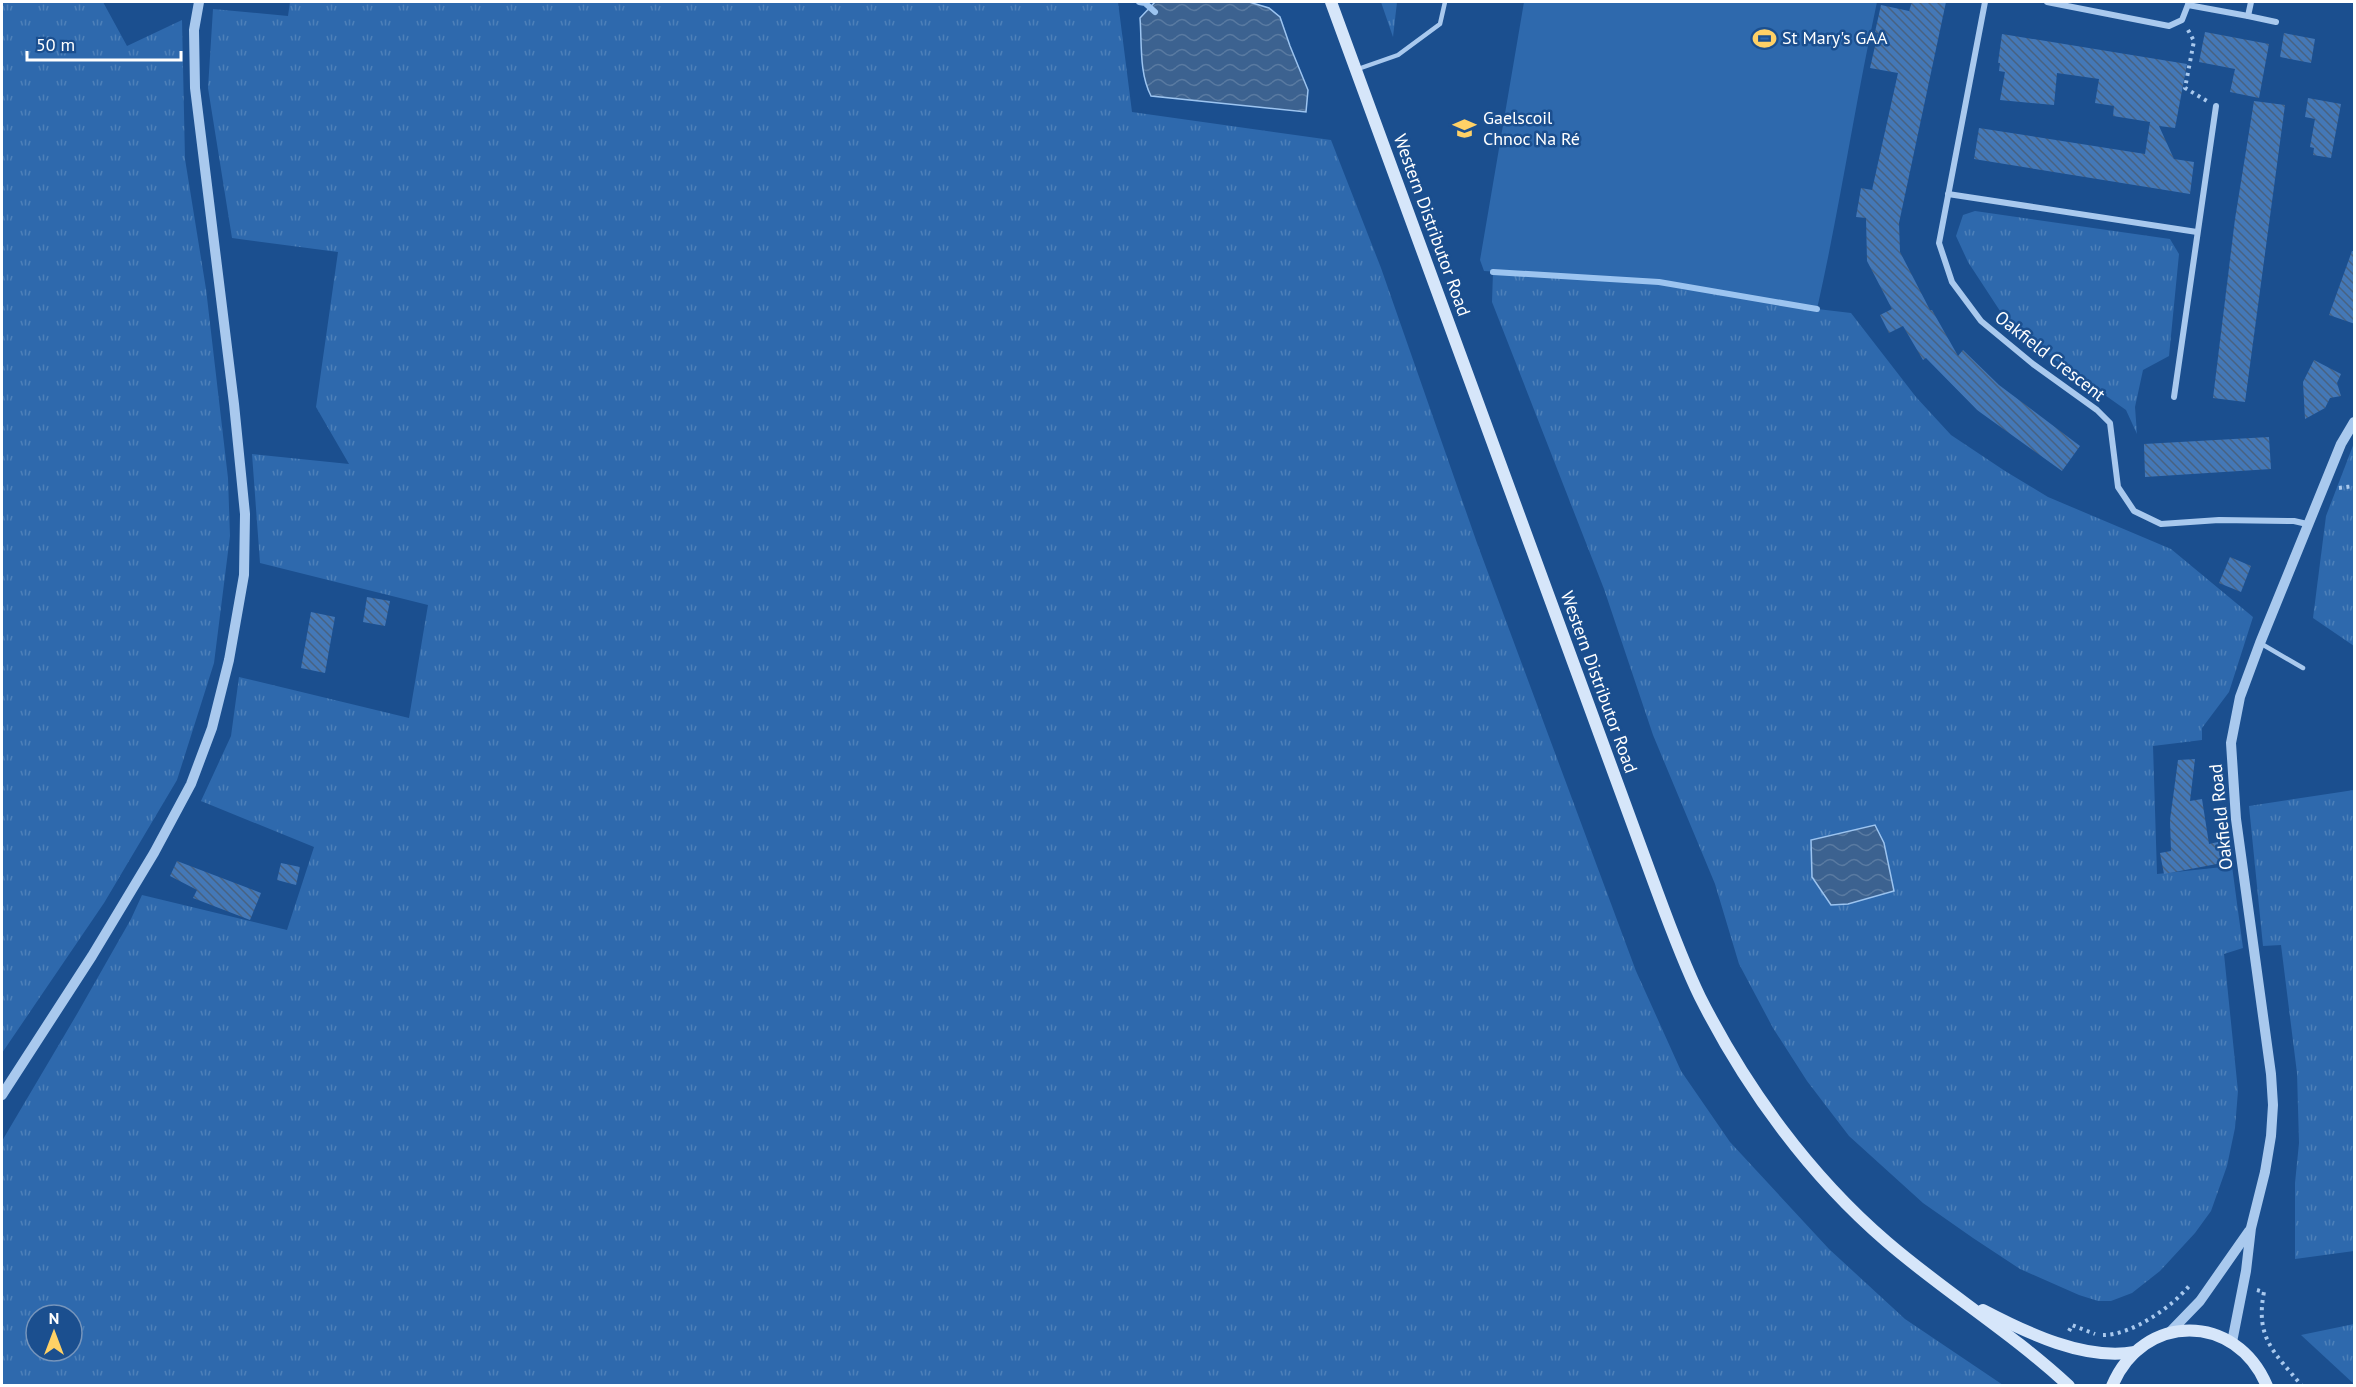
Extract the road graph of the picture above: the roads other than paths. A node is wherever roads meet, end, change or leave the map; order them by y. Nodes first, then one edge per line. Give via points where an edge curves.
1 (199, 2) edge
2 (1331, 2) edge
3 (1445, 2) edge
4 (1985, 2) edge
5 (2046, 2) edge
6 (2251, 2) edge
7 (2188, 3) edge
8 (2248, 16) junction
9 (2276, 22) dead end
10 (1356, 70) junction
11 (2216, 106) road end
12 (1948, 194) junction
13 (2197, 232) junction
14 (2174, 397) dead end
15 (2355, 422) edge
16 (2307, 524) junction
17 (2260, 643) junction
18 (2302, 668) dead end
19 (2, 1095) edge
20 (2251, 1228) junction
21 (1958, 1297) junction
22 (2169, 1333) junction
23 (2232, 1342) junction
24 (2135, 1352) junction
25 (2267, 1385) edge
26 (2069, 1386) edge
27 (2112, 1386) edge

1 - 19 street via 194,30 195,88 245,514 244,575 231,650 212,728 191,784 154,854
2 - 10 main road, Western Distributor Road
3 - 10 lane via 1440,24 1398,55
4 - 12 street, Oakfield Crescent
5 - 7 street via 2169,26 2182,20
6 - 8 street
7 - 8 street
8 - 9 street
10 - 21 main road, Western Distributor Road via 1645,861 1700,997 1762,1103 1820,1175 1885,1240
11 - 13 street
12 - 13 street
12 - 16 street, Oakfield Crescent via 1939,243 1952,282 1981,321 2110,423 2118,487 2134,511 2161,524 2219,520
13 - 14 street
15 - 16 street, Oakfield Road via 2341,444
16 - 17 street, Oakfield Road
17 - 18 lane
17 - 20 street, Oakfield Road via 2240,697 2231,743 2236,819 2273,1105 2265,1172
20 - 22 street, Oakfield Road via 2200,1301
20 - 23 street, Oakfield Road
21 - 24 main road, Western Distributor Road via 2080,1350 2109,1355
21 - 26 main road, Western Distributor Road
22 - 23 main road via 2195,1330
22 - 24 main road
23 - 25 main road via 2253,1360
24 - 27 main road

